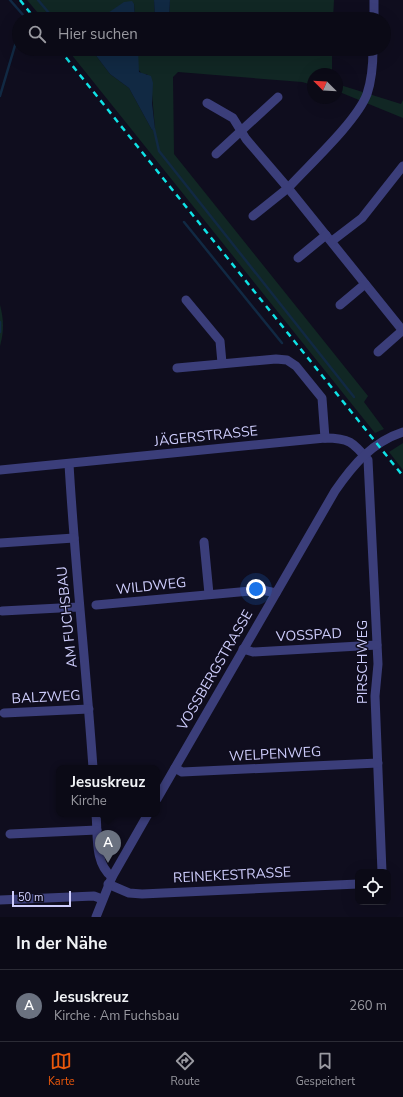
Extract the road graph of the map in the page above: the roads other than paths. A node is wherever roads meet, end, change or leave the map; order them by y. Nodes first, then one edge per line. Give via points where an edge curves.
1 (374, 0) edge
2 (374, 12) edge
3 (373, 56) edge
4 (278, 97) dead end
5 (207, 103) dead end
6 (241, 131) junction
7 (216, 154) dead end
8 (403, 166) edge
9 (288, 188) junction
10 (254, 216) dead end
11 (329, 238) junction
12 (298, 258) dead end
13 (365, 284) junction
14 (186, 300) dead end
15 (340, 305) dead end
16 (403, 331) edge
17 (378, 352) dead end
18 (222, 364) junction
19 (177, 368) dead end
20 (403, 432) edge
21 (325, 438) junction
22 (363, 454) junction
23 (69, 464) junction
24 (0, 470) edge
25 (74, 538) junction
26 (204, 542) dead end
27 (0, 543) edge
28 (276, 593) junction
29 (209, 594) junction
30 (96, 605) dead end
31 (79, 607) junction
32 (2, 611) dead end
33 (377, 645) junction
34 (244, 649) junction
35 (89, 709) junction
36 (4, 713) dead end
37 (378, 763) junction
38 (93, 765) edge
39 (175, 768) junction
40 (160, 794) edge
41 (96, 817) edge
42 (146, 817) edge
43 (97, 830) junction
44 (10, 834) dead end
45 (382, 869) edge
46 (110, 880) junction
47 (355, 884) edge
48 (102, 899) junction
49 (0, 900) edge
50 (96, 917) edge

1 - 2 street
3 - 9 street via 373,72 366,96 355,116
4 - 6 street
5 - 6 street via 233,118
6 - 7 street
6 - 9 street
8 - 11 street via 362,218
9 - 10 street
9 - 11 street
11 - 12 street
11 - 13 street
13 - 15 street
13 - 16 street
14 - 18 street via 220,341
16 - 17 street
18 - 19 street
18 - 21 street via 276,359 287,360 296,366 322,398
20 - 22 street
21 - 22 street, JÄGERSTRASSE via 342,438
21 - 23 street, JÄGERSTRASSE
22 - 28 street, VOSSBERGSTRASSE via 335,491
22 - 33 street, PIRSCHWEG via 368,460
23 - 24 street, JÄGERSTRASSE
23 - 25 street, AM FUCHSBAU
25 - 27 street
25 - 31 street, AM FUCHSBAU
26 - 29 street
28 - 29 street, WILDWEG via 262,590
28 - 34 street, VOSSBERGSTRASSE
29 - 30 street, WILDWEG
31 - 32 street
31 - 35 street, AM FUCHSBAU via 86,655
33 - 34 street, VOSSPAD via 253,652
33 - 37 street, PIRSCHWEG via 375,696
34 - 39 street, VOSSBERGSTRASSE
35 - 36 street, BALZWEG
35 - 38 street, AM FUCHSBAU
37 - 39 street, WELPENWEG via 182,772
37 - 45 street, PIRSCHWEG
39 - 40 street, VOSSBERGSTRASSE
41 - 43 street
42 - 46 street
43 - 44 street
43 - 46 street via 100,861
46 - 47 street, REINEKESTRASSE via 129,893 142,894
46 - 48 street
48 - 49 street via 94,896
48 - 50 street

